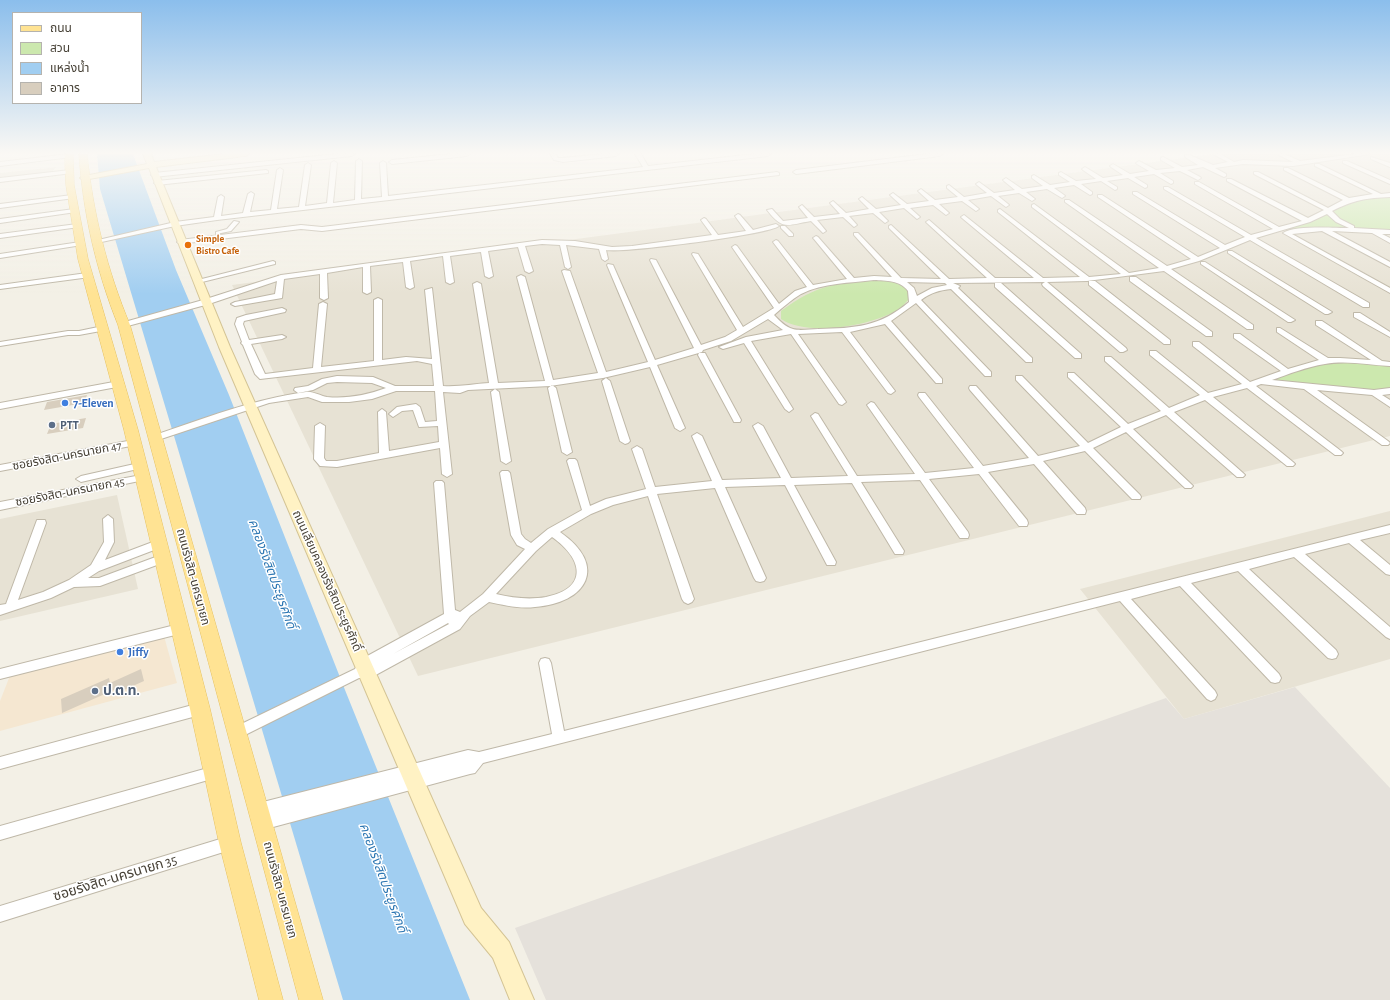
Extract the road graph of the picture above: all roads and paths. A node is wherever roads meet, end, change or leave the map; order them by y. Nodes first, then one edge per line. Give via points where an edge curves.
1 (43, 201) edge
2 (73, 201) edge
3 (88, 201) edge
4 (164, 201) edge
5 (220, 201) edge
6 (249, 201) edge
7 (276, 201) edge
8 (303, 201) edge
9 (330, 201) edge
10 (370, 201) edge
11 (556, 201) edge
12 (864, 201) edge
13 (899, 201) edge
14 (944, 201) edge
15 (966, 201) edge
16 (1000, 201) edge
17 (1031, 201) edge
18 (1066, 201) edge
19 (1107, 201) edge
20 (1147, 201) edge
21 (1188, 201) edge
22 (1230, 201) edge
23 (1270, 201) edge
24 (1310, 201) edge
25 (1347, 201) edge
26 (358, 202) joint
27 (934, 202) junction
28 (833, 203) dead end
29 (330, 205) junction
30 (1006, 205) dead end
31 (0, 206) edge
32 (904, 206) junction
33 (802, 207) dead end
34 (302, 208) junction
35 (976, 209) dead end
36 (770, 210) dead end
37 (874, 210) junction
38 (1328, 210) junction
39 (74, 211) junction
40 (1000, 211) dead end
41 (274, 212) junction
42 (946, 213) dead end
43 (843, 214) junction
44 (246, 215) junction
45 (738, 216) dead end
46 (964, 216) dead end
47 (217, 218) junction
48 (917, 218) dead end
49 (19, 219) junction
50 (812, 219) junction
51 (704, 220) dead end
52 (0, 221) edge
53 (885, 221) dead end
54 (1308, 221) junction
55 (236, 222) dead end
56 (929, 222) dead end
57 (781, 224) junction
58 (854, 225) dead end
59 (77, 226) junction
60 (892, 227) dead end
61 (1323, 229) junction
62 (823, 230) dead end
63 (1372, 231) junction
64 (176, 232) junction
65 (751, 232) junction
66 (1283, 232) junction
67 (1390, 232) edge
68 (856, 234) dead end
69 (9, 235) junction
70 (791, 235) dead end
71 (0, 236) edge
72 (716, 237) junction
73 (816, 238) dead end
74 (1254, 239) junction
75 (101, 241) junction
76 (1390, 241) edge
77 (776, 242) dead end
78 (563, 243) junction
79 (521, 245) junction
80 (80, 246) junction
81 (735, 247) dead end
82 (602, 248) junction
83 (484, 250) junction
84 (1227, 250) junction
85 (695, 254) dead end
86 (446, 255) junction
87 (0, 256) edge
88 (406, 259) junction
89 (653, 260) dead end
90 (1200, 261) junction
91 (273, 263) dead end
92 (366, 265) junction
93 (1390, 265) edge
94 (529, 270) dead end
95 (323, 271) junction
96 (1168, 271) junction
97 (87, 275) junction
98 (490, 276) dead end
99 (281, 277) junction
100 (521, 277) dead end
101 (1130, 277) junction
102 (851, 279) junction
103 (894, 279) junction
104 (198, 281) junction
105 (1089, 281) junction
106 (450, 282) dead end
107 (995, 282) junction
108 (1043, 282) junction
109 (477, 284) dead end
110 (950, 284) junction
111 (0, 287) edge
112 (410, 287) dead end
113 (811, 288) junction
114 (429, 290) dead end
115 (1390, 291) edge
116 (367, 292) dead end
117 (378, 300) dead end
118 (915, 300) junction
119 (202, 303) junction
120 (235, 304) dead end
121 (1366, 305) dead end
122 (778, 308) junction
123 (282, 310) dead end
124 (1328, 312) dead end
125 (770, 315) junction
126 (1357, 315) dead end
127 (1290, 320) dead end
128 (887, 321) junction
129 (1319, 322) dead end
130 (129, 323) junction
131 (102, 324) junction
132 (1250, 326) dead end
133 (1280, 330) dead end
134 (845, 331) junction
135 (793, 332) junction
136 (1209, 334) dead end
137 (1390, 335) edge
138 (744, 336) junction
139 (1237, 336) dead end
140 (282, 337) dead end
141 (1167, 342) dead end
142 (245, 343) junction
143 (0, 344) edge
144 (1196, 344) dead end
145 (1123, 350) dead end
146 (701, 353) junction
147 (1153, 353) dead end
148 (1078, 356) dead end
149 (1108, 359) dead end
150 (1028, 360) dead end
151 (1326, 361) junction
152 (378, 362) junction
153 (435, 362) junction
154 (1380, 362) junction
155 (1390, 364) edge
156 (654, 367) junction
157 (317, 370) junction
158 (1286, 371) junction
159 (988, 374) dead end
160 (1071, 375) dead end
161 (605, 378) junction
162 (1020, 378) dead end
163 (939, 381) dead end
164 (1259, 382) junction
165 (118, 384) junction
166 (1248, 384) junction
167 (1305, 385) junction
168 (551, 386) junction
169 (394, 388) junction
170 (973, 388) dead end
171 (438, 389) junction
172 (495, 389) junction
173 (310, 391) junction
174 (891, 391) dead end
175 (1390, 391) edge
176 (1374, 393) junction
177 (922, 395) dead end
178 (1206, 396) junction
179 (842, 402) dead end
180 (1390, 404) edge
181 (871, 405) dead end
182 (0, 406) edge
183 (242, 407) junction
184 (789, 409) dead end
185 (1167, 411) junction
186 (382, 412) dead end
187 (393, 414) dead end
188 (815, 416) dead end
189 (737, 420) dead end
190 (442, 423) junction
191 (320, 426) dead end
192 (758, 426) dead end
193 (680, 428) dead end
194 (1126, 428) junction
195 (160, 434) junction
196 (697, 436) dead end
197 (625, 441) dead end
198 (133, 443) junction
199 (1385, 443) dead end
200 (444, 444) junction
201 (1087, 447) junction
202 (637, 449) dead end
203 (1338, 453) dead end
204 (384, 456) junction
205 (1036, 460) junction
206 (506, 461) dead end
207 (1290, 464) dead end
208 (0, 468) edge
209 (981, 470) junction
210 (140, 472) junction
211 (505, 473) dead end
212 (447, 474) dead end
213 (1240, 475) dead end
214 (922, 477) junction
215 (81, 478) dead end
216 (856, 481) junction
217 (788, 482) junction
218 (440, 483) dead end
219 (718, 484) junction
220 (1188, 486) dead end
221 (652, 491) junction
222 (1136, 497) dead end
223 (0, 506) edge
224 (587, 511) junction
225 (1081, 511) dead end
226 (108, 519) dead end
227 (40, 523) dead end
228 (1023, 523) dead end
229 (1390, 529) edge
230 (552, 532) junction
231 (964, 535) dead end
232 (1352, 539) junction
233 (532, 548) junction
234 (899, 551) dead end
235 (159, 552) junction
236 (1295, 552) junction
237 (832, 562) dead end
238 (1240, 567) junction
239 (95, 568) junction
240 (1390, 571) edge
241 (760, 578) dead end
242 (1182, 581) junction
243 (73, 584) junction
244 (487, 596) junction
245 (1123, 597) junction
246 (688, 599) dead end
247 (5, 608) edge
248 (453, 621) junction
249 (179, 629) junction
250 (1390, 634) edge
251 (1332, 654) dead end
252 (545, 663) dead end
253 (364, 670) junction
254 (0, 674) edge
255 (1275, 678) dead end
256 (1211, 695) dead end
257 (200, 709) junction
258 (236, 733) junction
259 (559, 739) junction
260 (0, 763) edge
261 (215, 772) junction
262 (413, 777) junction
263 (268, 814) junction
264 (0, 833) edge
265 (230, 843) junction
266 (0, 914) edge
267 (271, 1000) edge
268 (311, 1000) edge
269 (522, 1000) edge

1 - 31 street
2 - 39 main road
3 - 75 main road, ถนนรังสิต-นครนายก
4 - 64 street, ถนนเลียบคลองรังสิตประยูรศักดิ์
5 - 47 street
6 - 44 street
7 - 41 street
8 - 34 street
9 - 29 street
10 - 26 street
11 - 64 street via 317,229 301,227
12 - 37 street
13 - 32 street
14 - 27 street
15 - 35 street
16 - 30 street
17 - 101 street
18 - 96 street
19 - 90 street
20 - 84 street
21 - 74 street
22 - 66 street
23 - 54 street
24 - 38 street
25 - 38 street
26 - 29 street
27 - 32 street
27 - 42 street
28 - 43 street
29 - 34 street
32 - 37 street
32 - 48 street
33 - 50 street
34 - 41 street
36 - 57 street
37 - 43 street
37 - 53 street
38 - 54 street
38 - 63 street via 1331,216 1340,222
39 - 49 street
39 - 59 main road
40 - 105 street
41 - 44 street
43 - 50 street
43 - 58 street
44 - 47 street
45 - 65 street
46 - 108 street
47 - 64 street
49 - 52 street
49 - 69 street
50 - 57 street
50 - 62 street
51 - 72 street
54 - 66 street
55 - 64 street via 223,232
56 - 107 street
57 - 65 street
57 - 70 street
59 - 69 street
59 - 80 main road
60 - 110 street
61 - 63 street
61 - 66 street
61 - 93 street
63 - 67 street
63 - 76 street
64 - 75 street
64 - 104 street, ถนนเลียบคลองรังสิตประยูรศักดิ์
65 - 72 street
66 - 74 street
66 - 115 street
68 - 103 street
69 - 71 street
72 - 82 street via 632,248
73 - 102 street
74 - 84 street
74 - 121 street
75 - 80 main road via 90,246
75 - 130 main road, ถนนรังสิต-นครนายก via 116,307
77 - 113 street
78 - 79 street
78 - 82 street
78 - 161 street via 567,269
79 - 83 street
79 - 94 street
80 - 87 street
80 - 97 main road
81 - 122 street
82 - 156 street
83 - 86 street
83 - 98 street
84 - 90 street
84 - 124 street
85 - 138 street
86 - 88 street
86 - 106 street
88 - 92 street
88 - 112 street
89 - 146 street
90 - 96 street
90 - 127 street
91 - 104 street
92 - 95 street
92 - 116 street
95 - 99 street
95 - 157 street via 324,301
96 - 101 street
96 - 132 street
97 - 111 street
97 - 131 main road
99 - 119 street
99 - 120 street via 279,296
100 - 168 street
101 - 105 street
101 - 136 street
102 - 103 street
102 - 113 street
103 - 110 street
103 - 118 street via 911,288
104 - 119 street, ถนนเลียบคลองรังสิตประยูรศักดิ์
105 - 108 street
105 - 141 street
107 - 108 street
107 - 110 street
107 - 148 street
108 - 145 street
109 - 172 street
110 - 118 street
110 - 150 street
113 - 122 street
114 - 153 street
117 - 152 street
118 - 128 street
118 - 159 street
119 - 130 street
119 - 183 street, ถนนเลียบคลองรังสิตประยูรศักดิ์
122 - 125 street
123 - 142 street via 242,318 239,324
125 - 135 street via 782,327
125 - 138 street
126 - 137 street
128 - 134 street
128 - 163 street
129 - 154 street
130 - 195 main road, ถนนรังสิต-นครนายก
131 - 143 street via 80,333
131 - 165 main road
133 - 151 street
134 - 135 street
134 - 174 street
135 - 138 street
135 - 179 street
138 - 146 street
138 - 184 street
139 - 158 street
140 - 142 street
142 - 157 street via 259,374 263,377
144 - 166 street
146 - 156 street
146 - 189 street
147 - 178 street
149 - 185 street
151 - 154 street
151 - 158 street
152 - 153 street via 417,359
152 - 157 street
153 - 171 street
154 - 155 street
156 - 161 street
156 - 193 street
158 - 164 street
160 - 194 street
161 - 168 street
161 - 197 street
162 - 201 street
164 - 166 street
164 - 167 street
165 - 182 street
165 - 198 main road
166 - 178 street
166 - 203 street
167 - 176 street
167 - 199 street
168 - 172 street
168 - 224 street
169 - 171 street
169 - 173 street via 374,380 337,379 325,381
169 - 173 street via 373,396 354,399 322,400 314,398
170 - 205 street
171 - 172 street via 460,390 466,393
171 - 190 street
172 - 206 street
173 - 183 street
175 - 176 street
176 - 180 street
177 - 209 street
178 - 185 street
178 - 207 street
181 - 214 street
183 - 195 street
183 - 253 street, ถนนเลียบคลองรังสิตประยูรศักดิ์
185 - 194 street
185 - 213 street
186 - 204 street
187 - 190 street via 400,409 416,407 422,425
188 - 216 street
190 - 200 street
191 - 204 street via 319,459 323,464
192 - 217 street
194 - 201 street
194 - 220 street
195 - 258 main road, ถนนรังสิต-นครนายก
196 - 219 street
198 - 208 street, ซอยรังสิต-นครนายก 47
198 - 210 main road
200 - 204 street
200 - 212 street
201 - 205 street
201 - 222 street
202 - 221 street
205 - 209 street
205 - 225 street
209 - 214 street
209 - 228 street
210 - 215 street
210 - 223 street, ซอยรังสิต-นครนายก 45
210 - 235 main road
211 - 233 street via 516,535 521,542
214 - 216 street
214 - 231 street
216 - 217 street
216 - 234 street
217 - 219 street
217 - 237 street
218 - 248 street
219 - 221 street
219 - 241 street
221 - 224 street
221 - 246 street
224 - 230 street
226 - 239 street via 109,542
227 - 247 street
229 - 232 street
230 - 233 street
230 - 244 street via 574,550 580,559 583,572 576,588 557,598 539,602 524,603
232 - 236 street
232 - 240 street
233 - 244 street
235 - 239 street
235 - 243 street via 100,582
235 - 249 main road
236 - 238 street
236 - 250 street
238 - 242 street
238 - 251 street
239 - 243 street
242 - 245 street
242 - 255 street
243 - 247 street
244 - 248 street
245 - 256 street
245 - 259 street
248 - 253 street
249 - 254 street
249 - 257 main road
252 - 259 street
253 - 258 street
253 - 262 street, ถนนเลียบคลองรังสิตประยูรศักดิ์
257 - 260 street
257 - 261 main road
258 - 263 main road, ถนนรังสิต-นครนายก
259 - 262 street via 479,758 470,768
261 - 264 street
261 - 265 main road
262 - 263 street
262 - 269 street, ถนนเลียบคลองรังสิตประยูรศักดิ์ via 473,916 501,950
263 - 268 main road, ถนนรังสิต-นครนายก
265 - 266 street, ซอยรังสิต-นครนายก 35
265 - 267 main road

